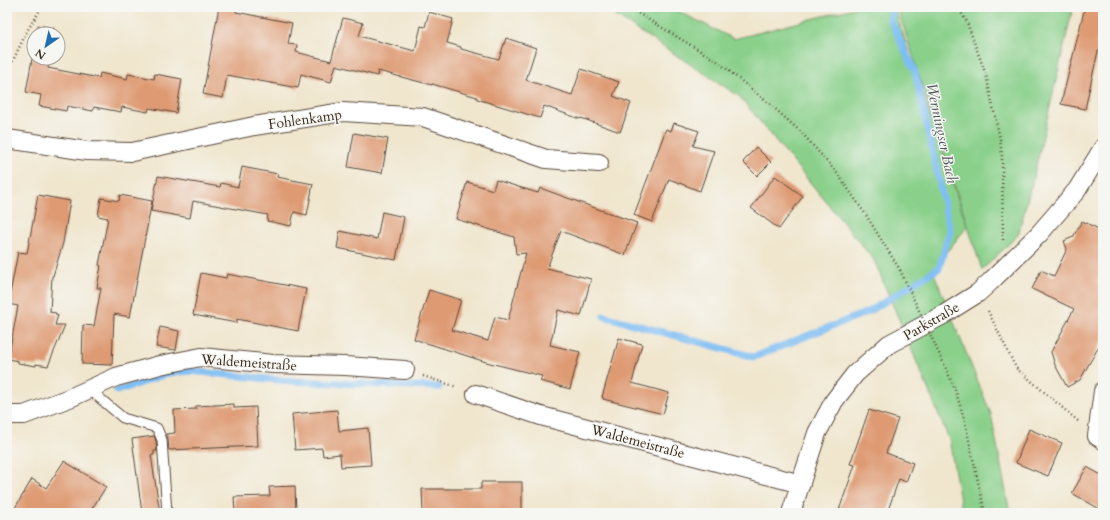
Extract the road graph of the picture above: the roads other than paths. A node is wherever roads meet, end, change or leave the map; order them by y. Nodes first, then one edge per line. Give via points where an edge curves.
1 (7, 139) edge
2 (1103, 148) edge
3 (599, 163) dead end
4 (405, 370) road end
5 (89, 389) junction
6 (1103, 391) edge
7 (476, 394) road end
8 (7, 415) edge
9 (1100, 438) edge
10 (801, 484) junction
11 (167, 513) edge
12 (791, 513) edge

1 - 3 street, Fohlenkamp via 87,151 132,152 254,126 343,112 423,117 546,158
2 - 10 street, Parkstraße via 1077,190 1040,234 978,293 889,344 855,374 834,401 817,433
4 - 5 street, Waldemeistraße via 273,364 201,357 116,377
5 - 8 street, Waldemeistraße via 24,416
5 - 11 lane via 123,418 157,428 162,440
6 - 9 street
7 - 10 street, Waldemeistraße via 541,416
10 - 12 street, Parkstraße

